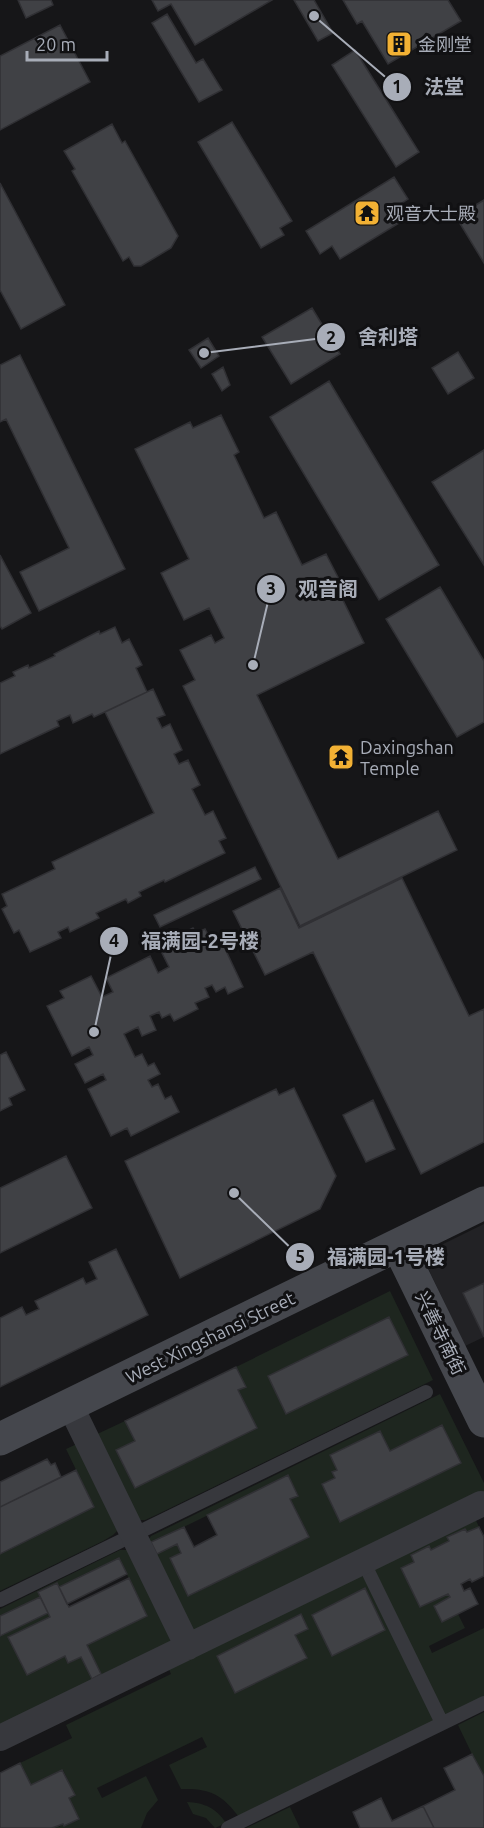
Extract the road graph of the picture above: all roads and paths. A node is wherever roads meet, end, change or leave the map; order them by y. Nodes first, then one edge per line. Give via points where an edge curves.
1 (484, 1203) edge
2 (398, 1245) junction
3 (426, 1392) dead end
4 (70, 1405) junction
5 (484, 1421) edge
6 (0, 1439) edge
7 (481, 1504) dead end
8 (133, 1535) junction
9 (363, 1561) junction
10 (0, 1600) edge
11 (188, 1647) junction
12 (484, 1703) edge
13 (440, 1719) dead end
14 (0, 1738) edge
15 (228, 1828) edge

1 - 2 street, West Xingshansi Street
2 - 4 street, West Xingshansi Street
2 - 5 street, 兴善寺南街
3 - 8 lane
4 - 6 street, West Xingshansi Street
4 - 8 street
7 - 9 street
8 - 10 lane
8 - 11 street
9 - 11 street
9 - 13 lane
11 - 14 street
12 - 15 lane

